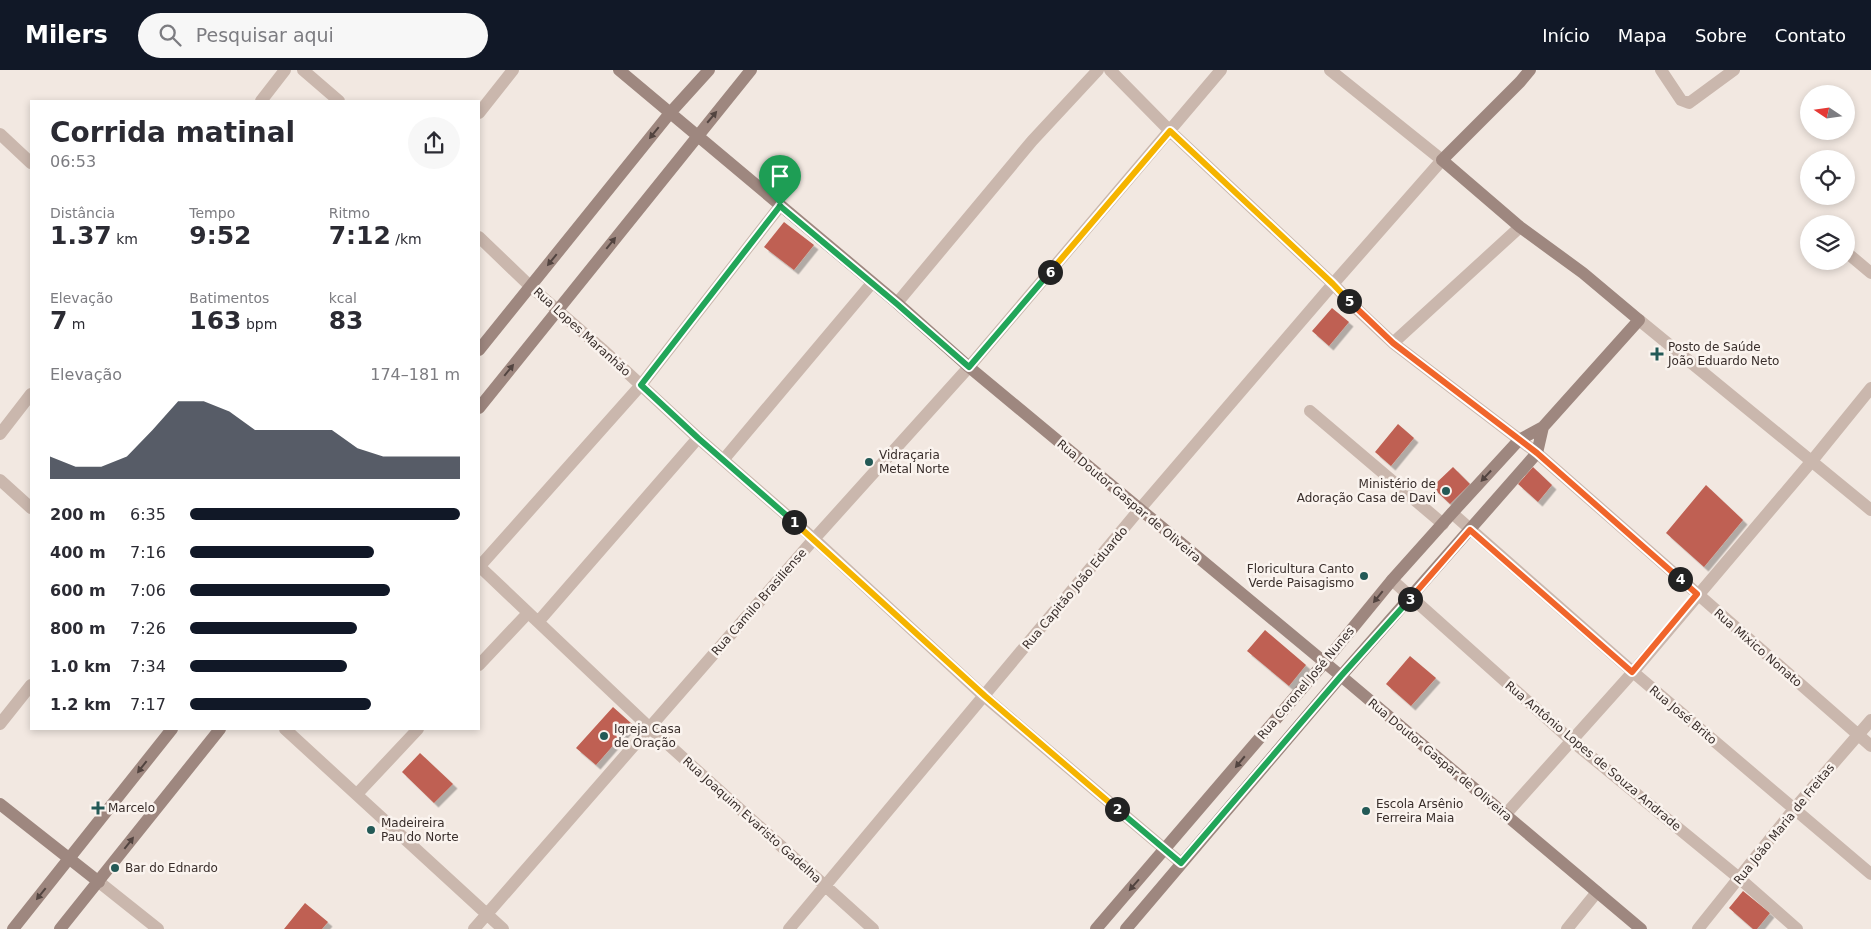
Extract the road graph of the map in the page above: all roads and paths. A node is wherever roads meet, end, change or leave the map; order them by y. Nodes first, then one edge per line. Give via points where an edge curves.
1 (285, 70) edge
2 (304, 70) edge
3 (514, 70) edge
4 (619, 70) edge
5 (709, 70) edge
6 (751, 70) edge
7 (1098, 70) edge
8 (1110, 70) edge
9 (1221, 70) edge
10 (1330, 70) edge
11 (1530, 70) edge
12 (1661, 70) edge
13 (1734, 70) edge
14 (262, 100) edge
15 (338, 100) edge
16 (480, 112) edge
17 (670, 114) junction
18 (1170, 131) junction
19 (0, 134) edge
20 (697, 135) junction
21 (1442, 160) junction
22 (30, 162) edge
23 (780, 206) junction
24 (1520, 227) junction
25 (480, 238) edge
26 (1855, 260) edge
27 (1871, 273) edge
28 (872, 283) junction
29 (1333, 284) junction
30 (531, 287) junction
31 (897, 304) junction
32 (557, 311) junction
33 (1639, 320) junction
34 (1393, 343) junction
35 (480, 349) edge
36 (969, 367) junction
37 (641, 385) junction
38 (1871, 388) edge
39 (30, 395) edge
40 (480, 407) edge
41 (1310, 411) dead end
42 (1543, 427) junction
43 (0, 434) edge
44 (698, 438) junction
45 (1520, 440) junction
46 (1537, 453) junction
47 (724, 459) junction
48 (1811, 462) junction
49 (0, 480) edge
50 (30, 507) edge
51 (1139, 510) junction
52 (1871, 510) edge
53 (1452, 514) junction
54 (1443, 524) junction
55 (1470, 530) junction
56 (814, 539) junction
57 (480, 565) edge
58 (480, 567) edge
59 (1392, 580) junction
60 (1697, 594) junction
61 (1411, 598) junction
62 (528, 613) junction
63 (538, 622) junction
64 (1324, 663) junction
65 (480, 664) edge
66 (1632, 672) junction
67 (1341, 676) junction
68 (30, 686) edge
69 (985, 696) junction
70 (1871, 720) edge
71 (0, 724) edge
72 (650, 728) junction
73 (171, 730) edge
74 (219, 730) edge
75 (286, 730) edge
76 (417, 730) edge
77 (1858, 735) junction
78 (1572, 741) junction
79 (1871, 746) edge
80 (357, 794) junction
81 (0, 804) edge
82 (1794, 809) junction
83 (1505, 815) junction
84 (1164, 850) junction
85 (70, 858) junction
86 (1181, 863) junction
87 (1871, 874) edge
88 (1739, 878) junction
89 (99, 882) junction
90 (825, 887) junction
91 (1597, 892) junction
92 (487, 914) junction
93 (13, 929) edge
94 (60, 929) edge
95 (158, 929) edge
96 (474, 929) edge
97 (503, 929) edge
98 (790, 929) edge
99 (873, 929) edge
100 (1096, 929) edge
101 (1126, 929) edge
102 (1567, 929) edge
103 (1641, 929) edge
104 (1698, 929) edge
105 (1797, 929) edge

1 - 14 street
2 - 15 street
3 - 16 street
4 - 17 street, Rua Doutor Gaspar de Oliveira
5 - 17 street
20 -> 6 street
7 - 31 street via 1032,142
8 - 18 street, Rua Mixico Nonato
9 - 18 street, Rua Camilo Brasiliense
10 - 21 street
11 - 21 street
12 - 13 street via 1680,100 1689,103
17 - 20 street, Rua Doutor Gaspar de Oliveira
17 -> 30 street
18 - 29 street, Rua Mixico Nonato
18 - 36 street, Rua Camilo Brasiliense
19 - 22 street
20 - 23 street, Rua Doutor Gaspar de Oliveira
32 -> 20 street
21 - 24 street
21 - 29 street, Rua Capitão João Eduardo
23 - 28 street, Rua Doutor Gaspar de Oliveira
23 - 37 street
24 - 33 street via 1583,273
24 - 34 street
25 - 30 street, Rua Lopes Maranhão
26 - 27 street
28 - 31 street, Rua Doutor Gaspar de Oliveira
28 - 47 street
29 - 34 street, Rua Mixico Nonato
29 - 51 street, Rua Capitão João Eduardo
30 - 32 street, Rua Lopes Maranhão
30 - 35 street
31 - 36 street, Rua Doutor Gaspar de Oliveira
32 - 37 street, Rua Lopes Maranhão
40 -> 32 street
33 - 42 street
33 - 48 street
34 - 45 street, Rua Mixico Nonato
36 - 51 street, Rua Doutor Gaspar de Oliveira
36 - 56 street, Rua Camilo Brasiliense
37 - 44 street, Rua Lopes Maranhão
37 - 57 street
38 - 48 street
39 - 43 street
41 - 54 street
42 - 45 street, Rua Coronel José Nunes
42 - 46 street
44 - 47 street, Rua Lopes Maranhão
44 - 63 street
45 - 46 street, Rua Mixico Nonato
45 -> 53 street, Rua Coronel José Nunes
46 - 55 street, Rua Coronel José Nunes
46 - 60 street, Rua Mixico Nonato
47 - 56 street, Rua Lopes Maranhão
48 - 52 street
48 - 60 street
49 - 50 street
51 - 64 street, Rua Doutor Gaspar de Oliveira
51 - 69 street, Rua Capitão João Eduardo
53 - 54 street, Rua Coronel José Nunes
53 - 55 street, Rua José Brito
54 - 59 street, Rua Coronel José Nunes
55 - 61 street, Rua Coronel José Nunes
55 - 66 street, Rua José Brito
56 - 69 street, Rua Lopes Maranhão
56 - 72 street, Rua Camilo Brasiliense
58 - 62 street, Rua Joaquim Evaristo Gadelha
59 - 61 street, Rua Antônio Lopes de Souza Andrade
59 -> 64 street, Rua Coronel José Nunes
60 - 66 street
60 - 77 street, Rua Mixico Nonato
61 - 67 street, Rua Coronel José Nunes
61 - 78 street, Rua Antônio Lopes de Souza Andrade
62 - 63 street, Rua Joaquim Evaristo Gadelha
62 - 65 street
63 - 72 street, Rua Joaquim Evaristo Gadelha
64 - 67 street, Rua Doutor Gaspar de Oliveira
64 -> 84 street, Rua Coronel José Nunes
66 - 78 street
66 - 82 street, Rua José Brito
67 - 83 street, Rua Doutor Gaspar de Oliveira
67 - 86 street, Rua Coronel José Nunes
68 - 71 street
69 - 84 street, Rua Lopes Maranhão
69 - 90 street, Rua Capitão João Eduardo
70 - 77 street, Rua João Maria de Freitas
72 - 90 street, Rua Joaquim Evaristo Gadelha
72 - 92 street, Rua Camilo Brasiliense
73 -> 85 street
89 -> 74 street
75 - 80 street
76 - 80 street
77 - 79 street, Rua Mixico Nonato
77 - 82 street, Rua João Maria de Freitas
78 - 83 street
78 - 88 street, Rua Antônio Lopes de Souza Andrade
80 - 92 street
81 - 85 street
82 - 87 street, Rua José Brito
82 - 88 street, Rua João Maria de Freitas
83 - 91 street, Rua Doutor Gaspar de Oliveira
84 - 86 street, Rua Lopes Maranhão
84 -> 100 street, Rua Coronel José Nunes
85 - 89 street
85 -> 93 street
86 - 101 street, Rua Coronel José Nunes
88 - 104 street, Rua João Maria de Freitas
88 - 105 street, Rua Antônio Lopes de Souza Andrade
89 - 94 street
89 - 95 street
90 - 98 street, Rua Capitão João Eduardo
90 - 99 street, Rua Joaquim Evaristo Gadelha
91 - 102 street
91 - 103 street, Rua Doutor Gaspar de Oliveira
92 - 96 street, Rua Camilo Brasiliense
92 - 97 street

